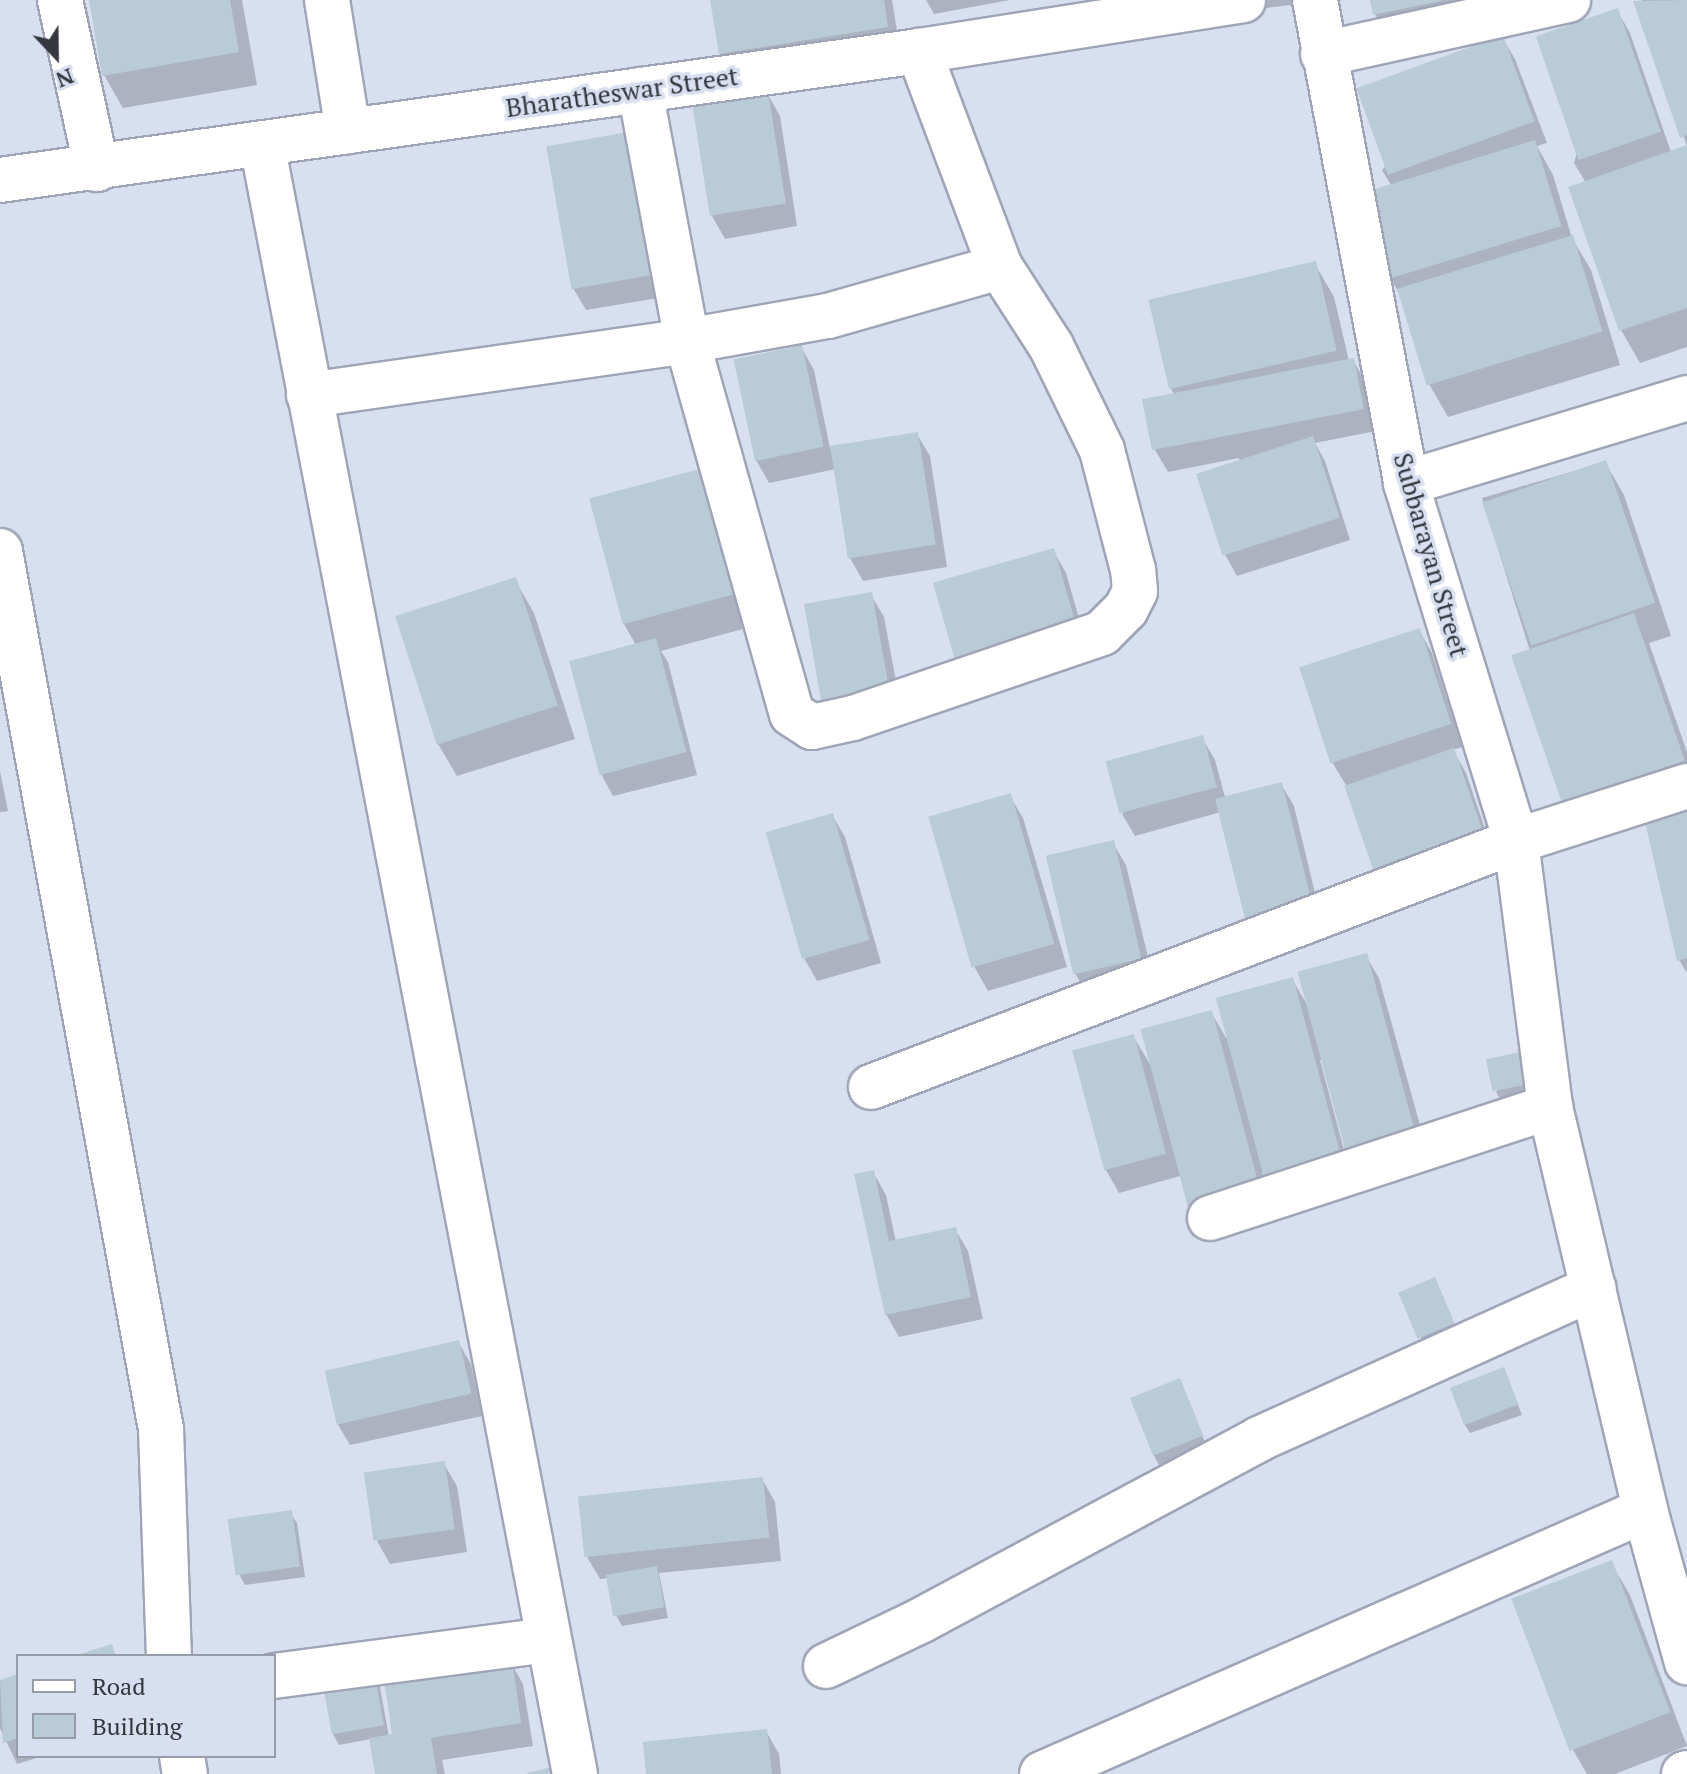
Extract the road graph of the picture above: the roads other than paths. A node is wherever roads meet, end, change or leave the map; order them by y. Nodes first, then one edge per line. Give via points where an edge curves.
1 (60, 0) edge
2 (327, 0) edge
3 (1243, 0) edge
4 (1315, 0) edge
5 (1568, 0) edge
6 (919, 51) junction
7 (1323, 54) junction
8 (640, 90) junction
9 (348, 131) junction
10 (262, 144) junction
11 (97, 169) junction
12 (0, 180) edge
13 (1000, 267) junction
14 (687, 341) junction
15 (309, 395) junction
16 (1687, 398) edge
17 (1406, 483) junction
18 (0, 551) edge
19 (1687, 786) edge
20 (1516, 841) junction
21 (871, 1087) dead end
22 (1550, 1107) junction
23 (1210, 1218) dead end
24 (1593, 1288) junction
25 (1645, 1510) junction
26 (549, 1640) junction
27 (169, 1654) edge
28 (1687, 1662) edge
29 (826, 1666) dead end
30 (276, 1676) edge
31 (575, 1774) edge
32 (1042, 1774) edge

1 - 11 street
2 - 9 street
3 - 6 street, Bharatheswar Street
4 - 7 street, Subbarayan Street
5 - 7 street
6 - 8 street, Bharatheswar Street
6 - 13 street
7 - 17 street, Subbarayan Street
8 - 9 street, Bharatheswar Street
8 - 14 street
9 - 10 street, Bharatheswar Street
10 - 11 street, Bharatheswar Street
10 - 15 street
11 - 12 street, Bharatheswar Street
13 - 14 street via 828,316
13 - 14 street via 1051,346 1102,450 1135,591 1126,609 1102,633 853,718 812,727 792,714
14 - 15 street
15 - 26 street
16 - 17 street
17 - 20 street, Subbarayan Street
18 - 27 street via 161,1429
19 - 20 street
20 - 21 street
20 - 22 street, Subbarayan Street
22 - 23 street
22 - 24 street, Subbarayan Street
24 - 25 street, Subbarayan Street
24 - 29 street via 1259,1439
25 - 28 street, Subbarayan Street
25 - 32 street
26 - 30 street
26 - 31 street

